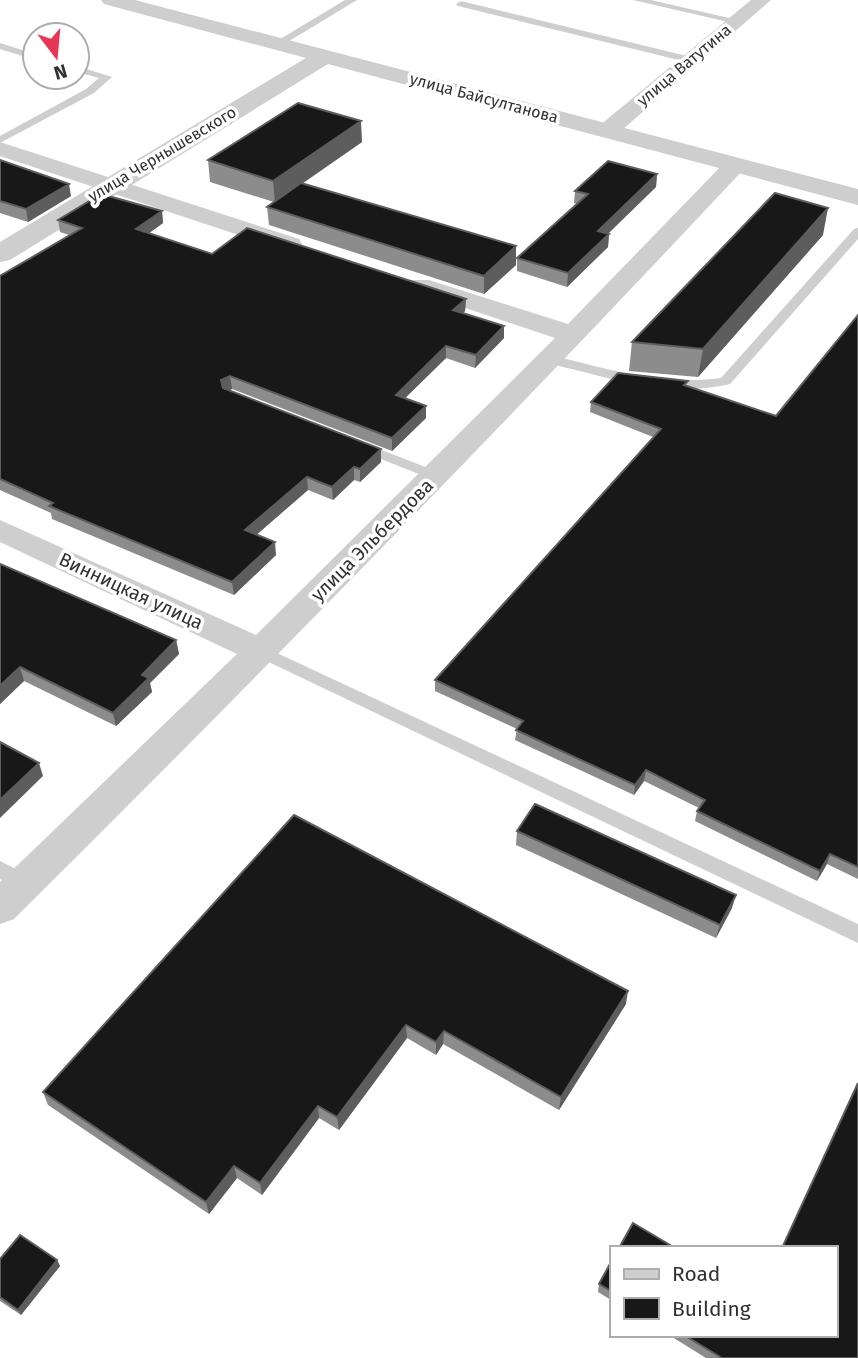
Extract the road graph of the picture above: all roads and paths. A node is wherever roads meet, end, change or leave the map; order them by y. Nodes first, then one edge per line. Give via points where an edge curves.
1 (111, 0) edge
2 (352, 0) edge
3 (638, 0) edge
4 (762, 0) edge
5 (461, 4) dead end
6 (737, 21) junction
7 (277, 44) junction
8 (0, 46) edge
9 (21, 53) edge
10 (325, 56) junction
11 (691, 60) junction
12 (91, 73) edge
13 (91, 90) edge
14 (90, 91) edge
15 (607, 131) junction
16 (0, 140) edge
17 (0, 149) edge
18 (736, 165) junction
19 (110, 186) junction
20 (858, 197) edge
21 (858, 232) edge
22 (309, 250) edge
23 (0, 254) edge
24 (402, 280) edge
25 (574, 335) junction
26 (551, 359) junction
27 (346, 441) edge
28 (436, 476) junction
29 (0, 530) edge
30 (262, 652) junction
31 (12, 876) edge
32 (0, 906) edge
33 (858, 934) edge

1 - 7 street, улица Байсултанова
2 - 7 lane
3 - 6 lane
4 - 6 street, улица Ватутина
5 - 11 lane
6 - 11 street, улица Ватутина
7 - 10 street, улица Байсултанова
8 - 9 lane
10 - 15 street, улица Байсултанова
10 - 19 street, улица Чернышевского
11 - 15 street, улица Ватутина
12 - 13 lane via 107,77
14 - 16 lane
15 - 18 street, улица Байсултанова
17 - 19 street
18 - 20 street, улица Байсултанова
18 - 25 street, улица Эльбердова
19 - 22 street
19 - 23 street, улица Чернышевского
21 - 26 lane via 725,382 674,386
24 - 25 street
25 - 26 street, улица Эльбердова
26 - 28 street, улица Эльбердова
27 - 28 lane
28 - 30 street, улица Эльбердова
29 - 30 street, Винницкая улица
30 - 31 street, улица Эльбердова
30 - 33 lane
31 - 32 street, улица Эльбердова

